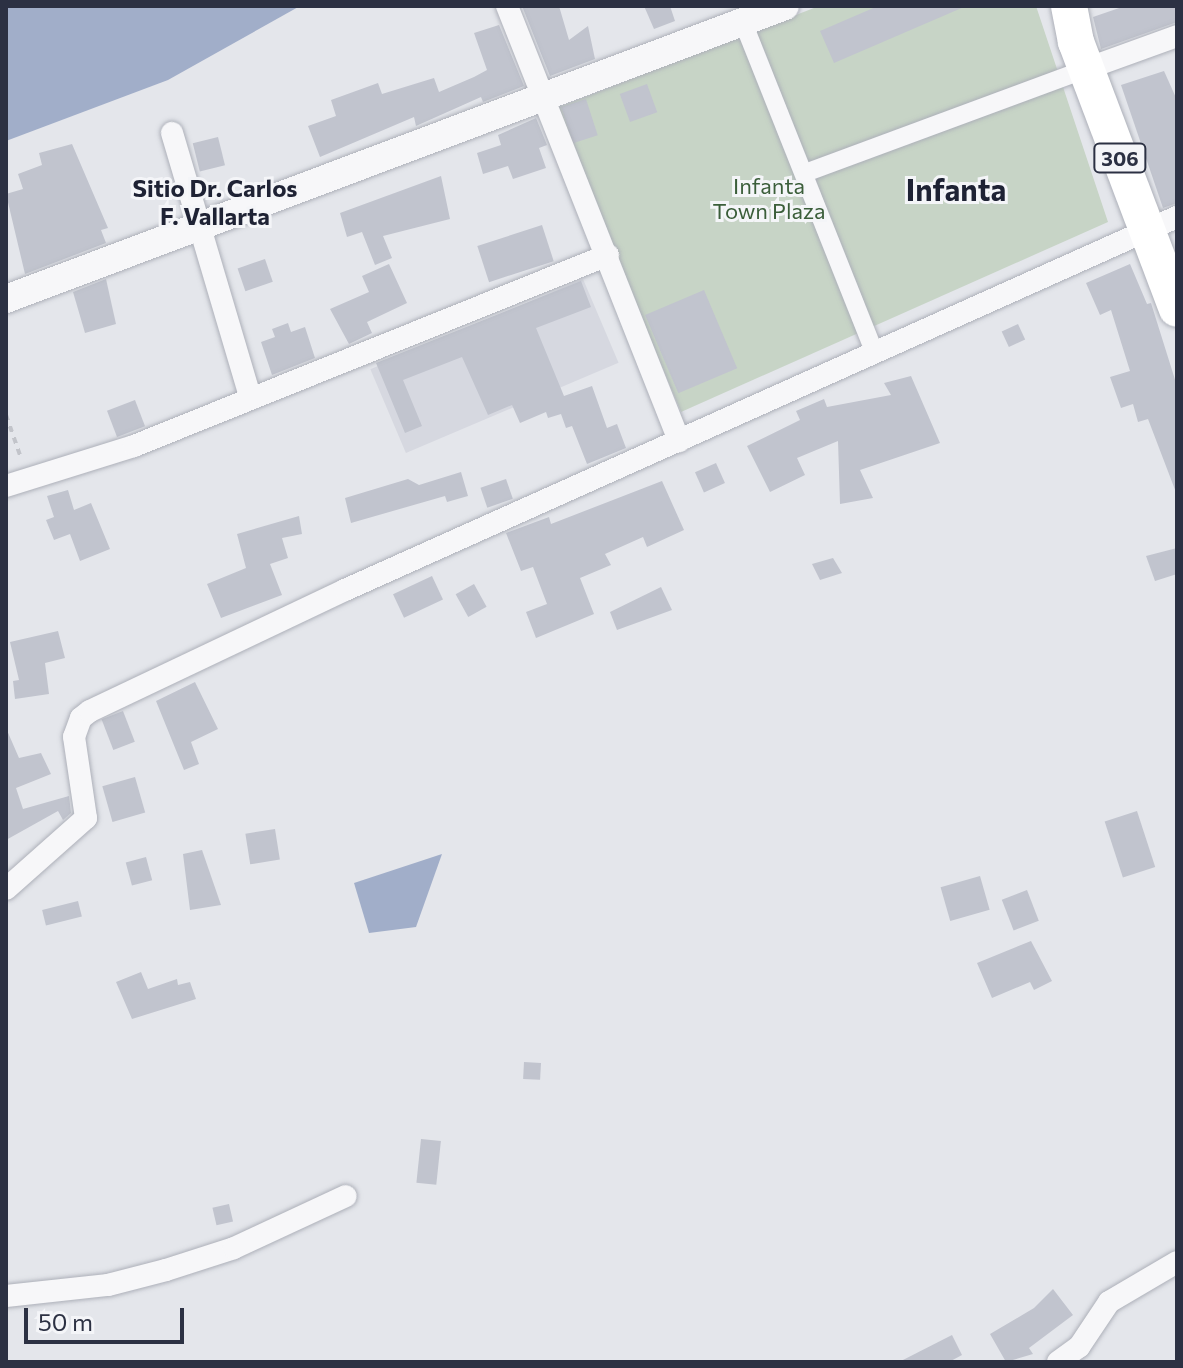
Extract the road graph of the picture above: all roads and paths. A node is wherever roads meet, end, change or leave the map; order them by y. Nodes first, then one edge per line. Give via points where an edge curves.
1 (507, 6) edge
2 (785, 6) edge
3 (1068, 8) edge
4 (743, 22) junction
5 (1177, 36) edge
6 (1086, 69) junction
7 (543, 101) junction
8 (172, 133) dead end
9 (805, 173) junction
10 (199, 224) junction
11 (1162, 224) edge
12 (608, 255) junction
13 (6, 299) edge
14 (1177, 309) edge
15 (875, 353) junction
16 (251, 399) junction
17 (6, 415) edge
18 (679, 441) junction
19 (28, 479) junction
20 (6, 486) edge
21 (6, 889) edge
22 (346, 1196) dead end
23 (1177, 1262) edge
24 (6, 1296) edge
25 (1058, 1362) edge

1 - 7 street
2 - 4 street
3 - 6 main road, 306
4 - 7 street
4 - 9 street
5 - 6 street
6 - 9 street
6 - 11 main road, 306
7 - 10 street
7 - 12 street
8 - 10 street
9 - 15 street
10 - 13 street
10 - 16 street
11 - 14 main road, 306
11 - 15 street
12 - 16 street
12 - 18 street
15 - 18 street
16 - 19 street via 122,450
17 - 19 path
18 - 21 street via 90,711 74,737 86,818
19 - 20 street
22 - 24 street via 234,1248 166,1270 108,1285
23 - 25 street via 1109,1302 1079,1347

